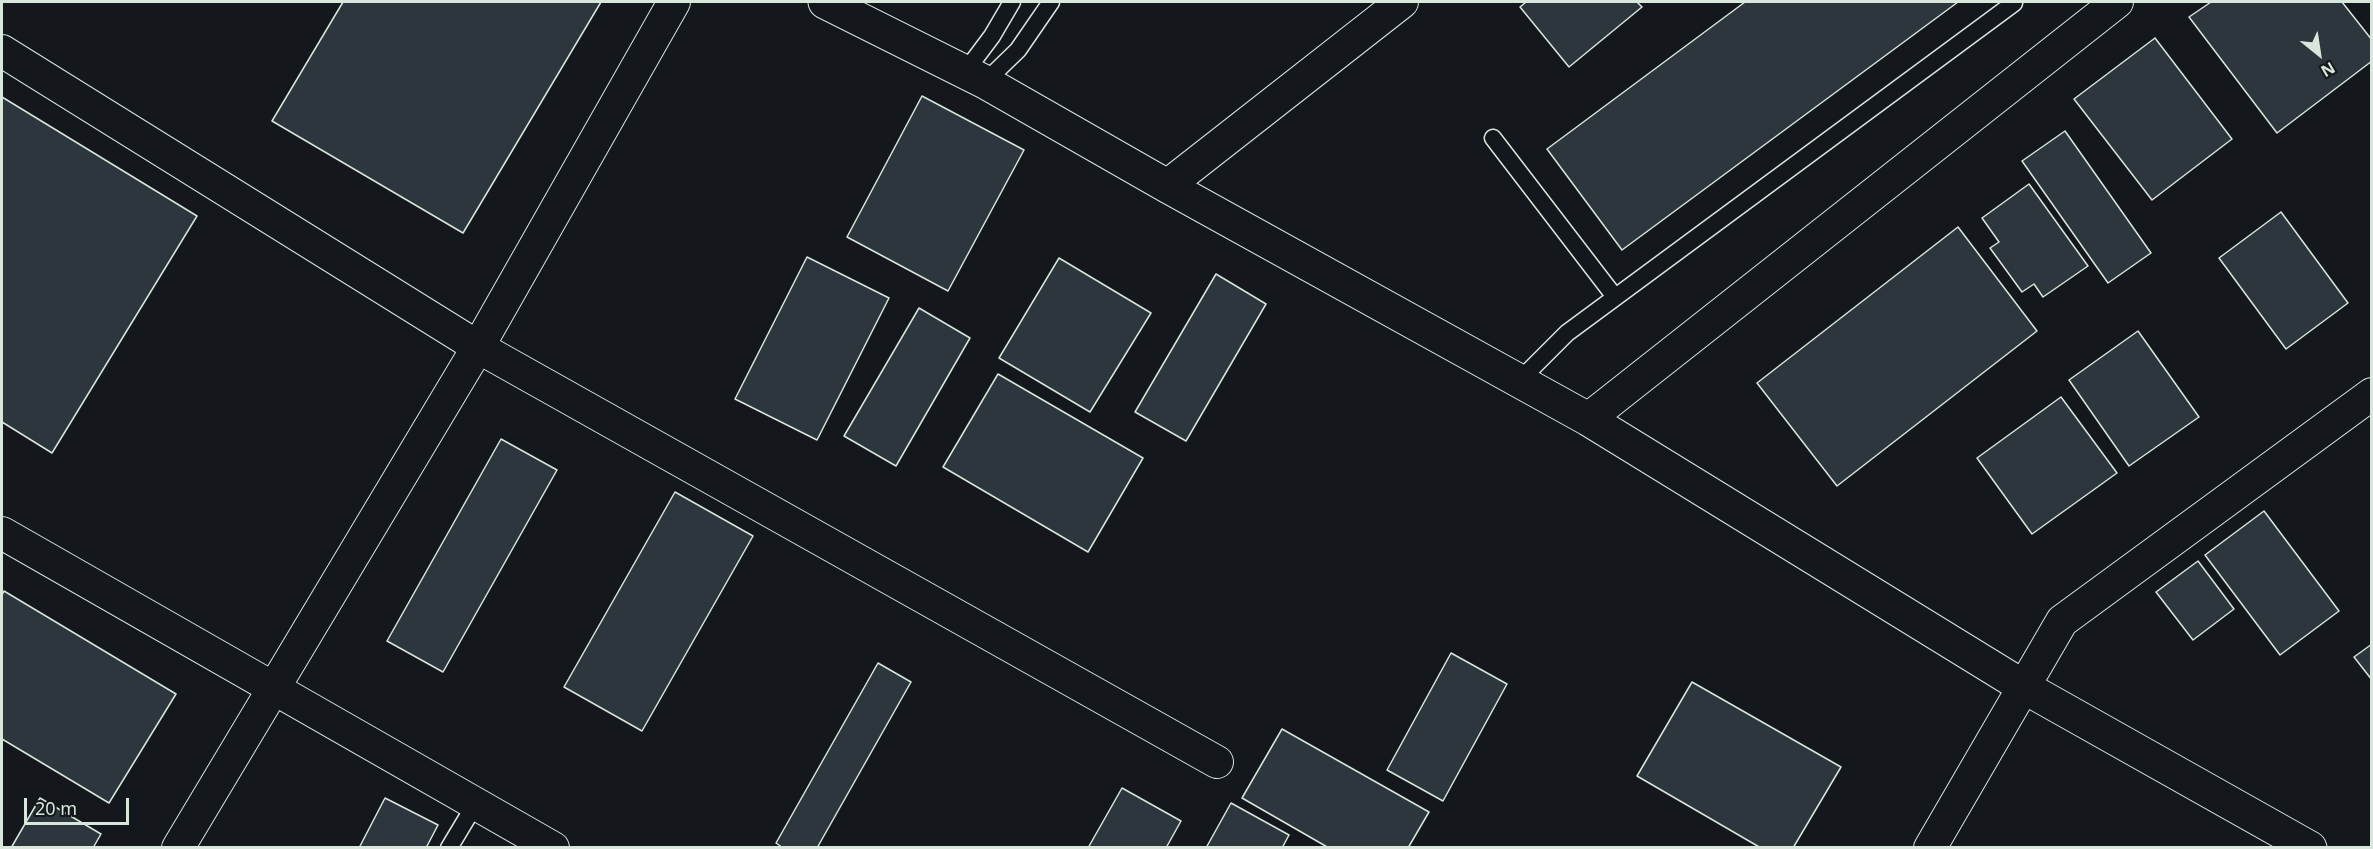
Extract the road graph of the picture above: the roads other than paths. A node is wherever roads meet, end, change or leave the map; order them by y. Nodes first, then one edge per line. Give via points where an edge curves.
1 (674, 2) edge
2 (825, 2) edge
3 (1012, 2) edge
4 (1051, 2) edge
5 (1402, 2) edge
6 (2117, 2) edge
7 (2014, 3) edge
8 (2, 51) edge
9 (975, 77) junction
10 (1493, 138) dead end
11 (1167, 186) junction
12 (1615, 297) junction
13 (478, 347) junction
14 (1519, 381) junction
15 (2372, 394) edge
16 (1588, 419) junction
17 (2, 533) edge
18 (275, 687) junction
19 (2024, 687) junction
20 (1217, 762) dead end
21 (476, 803) junction
22 (178, 848) edge
23 (449, 848) edge
24 (553, 848) edge
25 (1930, 848) edge
26 (2310, 848) edge

1 - 13 street
2 - 9 street
3 - 9 lane
4 - 9 lane via 1018,50
5 - 11 street
6 - 16 street
7 - 12 lane
8 - 13 street
9 - 11 street
10 - 12 lane
11 - 14 street
12 - 14 lane via 1567,333
13 - 18 street
13 - 20 street
14 - 16 street
15 - 19 street via 2062,621
16 - 19 street
17 - 18 street
18 - 21 street
18 - 22 street
19 - 25 street
19 - 26 street
21 - 23 lane
21 - 24 street

